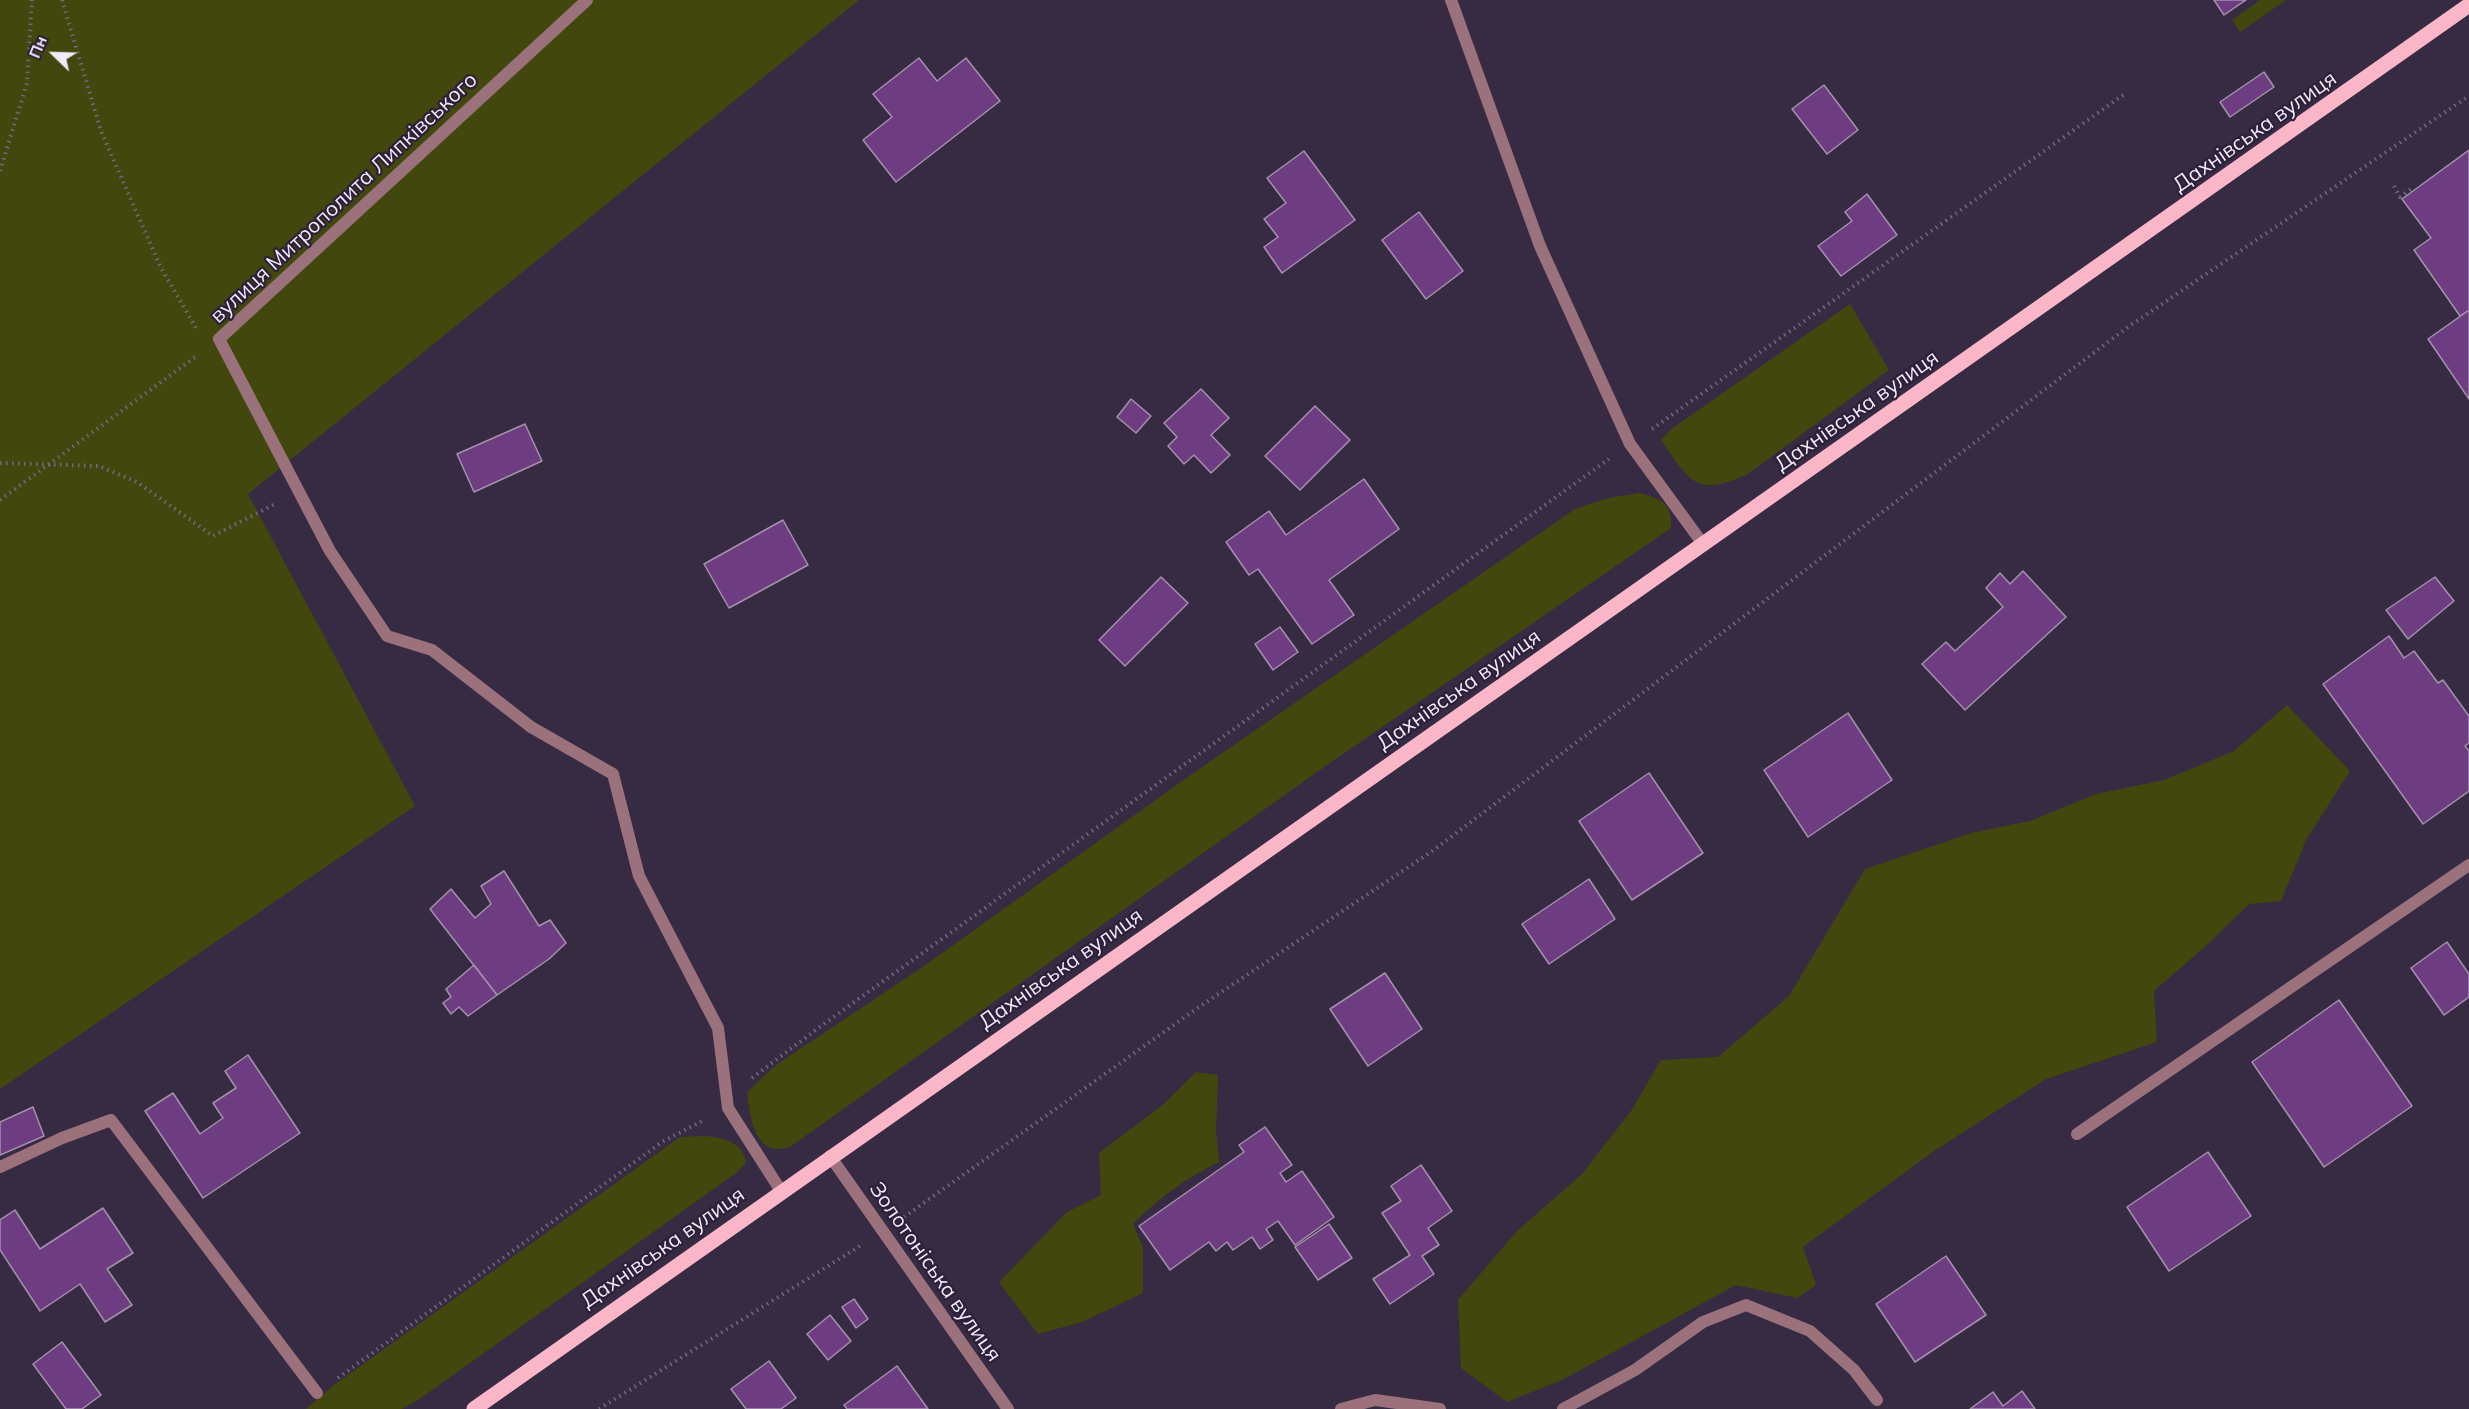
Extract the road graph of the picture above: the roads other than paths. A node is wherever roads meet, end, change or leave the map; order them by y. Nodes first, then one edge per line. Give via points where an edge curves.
1 (587, 0) edge
2 (1451, 0) edge
3 (2469, 5) edge
4 (1703, 544) junction
5 (2469, 864) edge
6 (2077, 1134) dead end
7 (830, 1156) junction
8 (0, 1167) edge
9 (781, 1191) junction
10 (317, 1393) road end
11 (1877, 1400) dead end
12 (474, 1409) edge
13 (1008, 1409) edge
14 (1341, 1409) edge
15 (1440, 1409) edge
16 (1563, 1409) edge

1 - 9 street, вулиця Митрополита Липківського via 219,339 330,551 387,636 432,650 531,727 613,774 639,876 718,1028 728,1108
2 - 4 street via 1540,246 1630,444
3 - 4 main road, Дахнівська вулиця
4 - 7 main road, Дахнівська вулиця
5 - 6 street
7 - 9 main road, Дахнівська вулиця
7 - 13 street, Золотоніська вулиця
8 - 10 street via 111,1120
9 - 12 main road, Дахнівська вулиця
11 - 16 street via 1854,1370 1810,1331 1746,1305 1703,1322 1635,1370
14 - 15 street via 1375,1400

